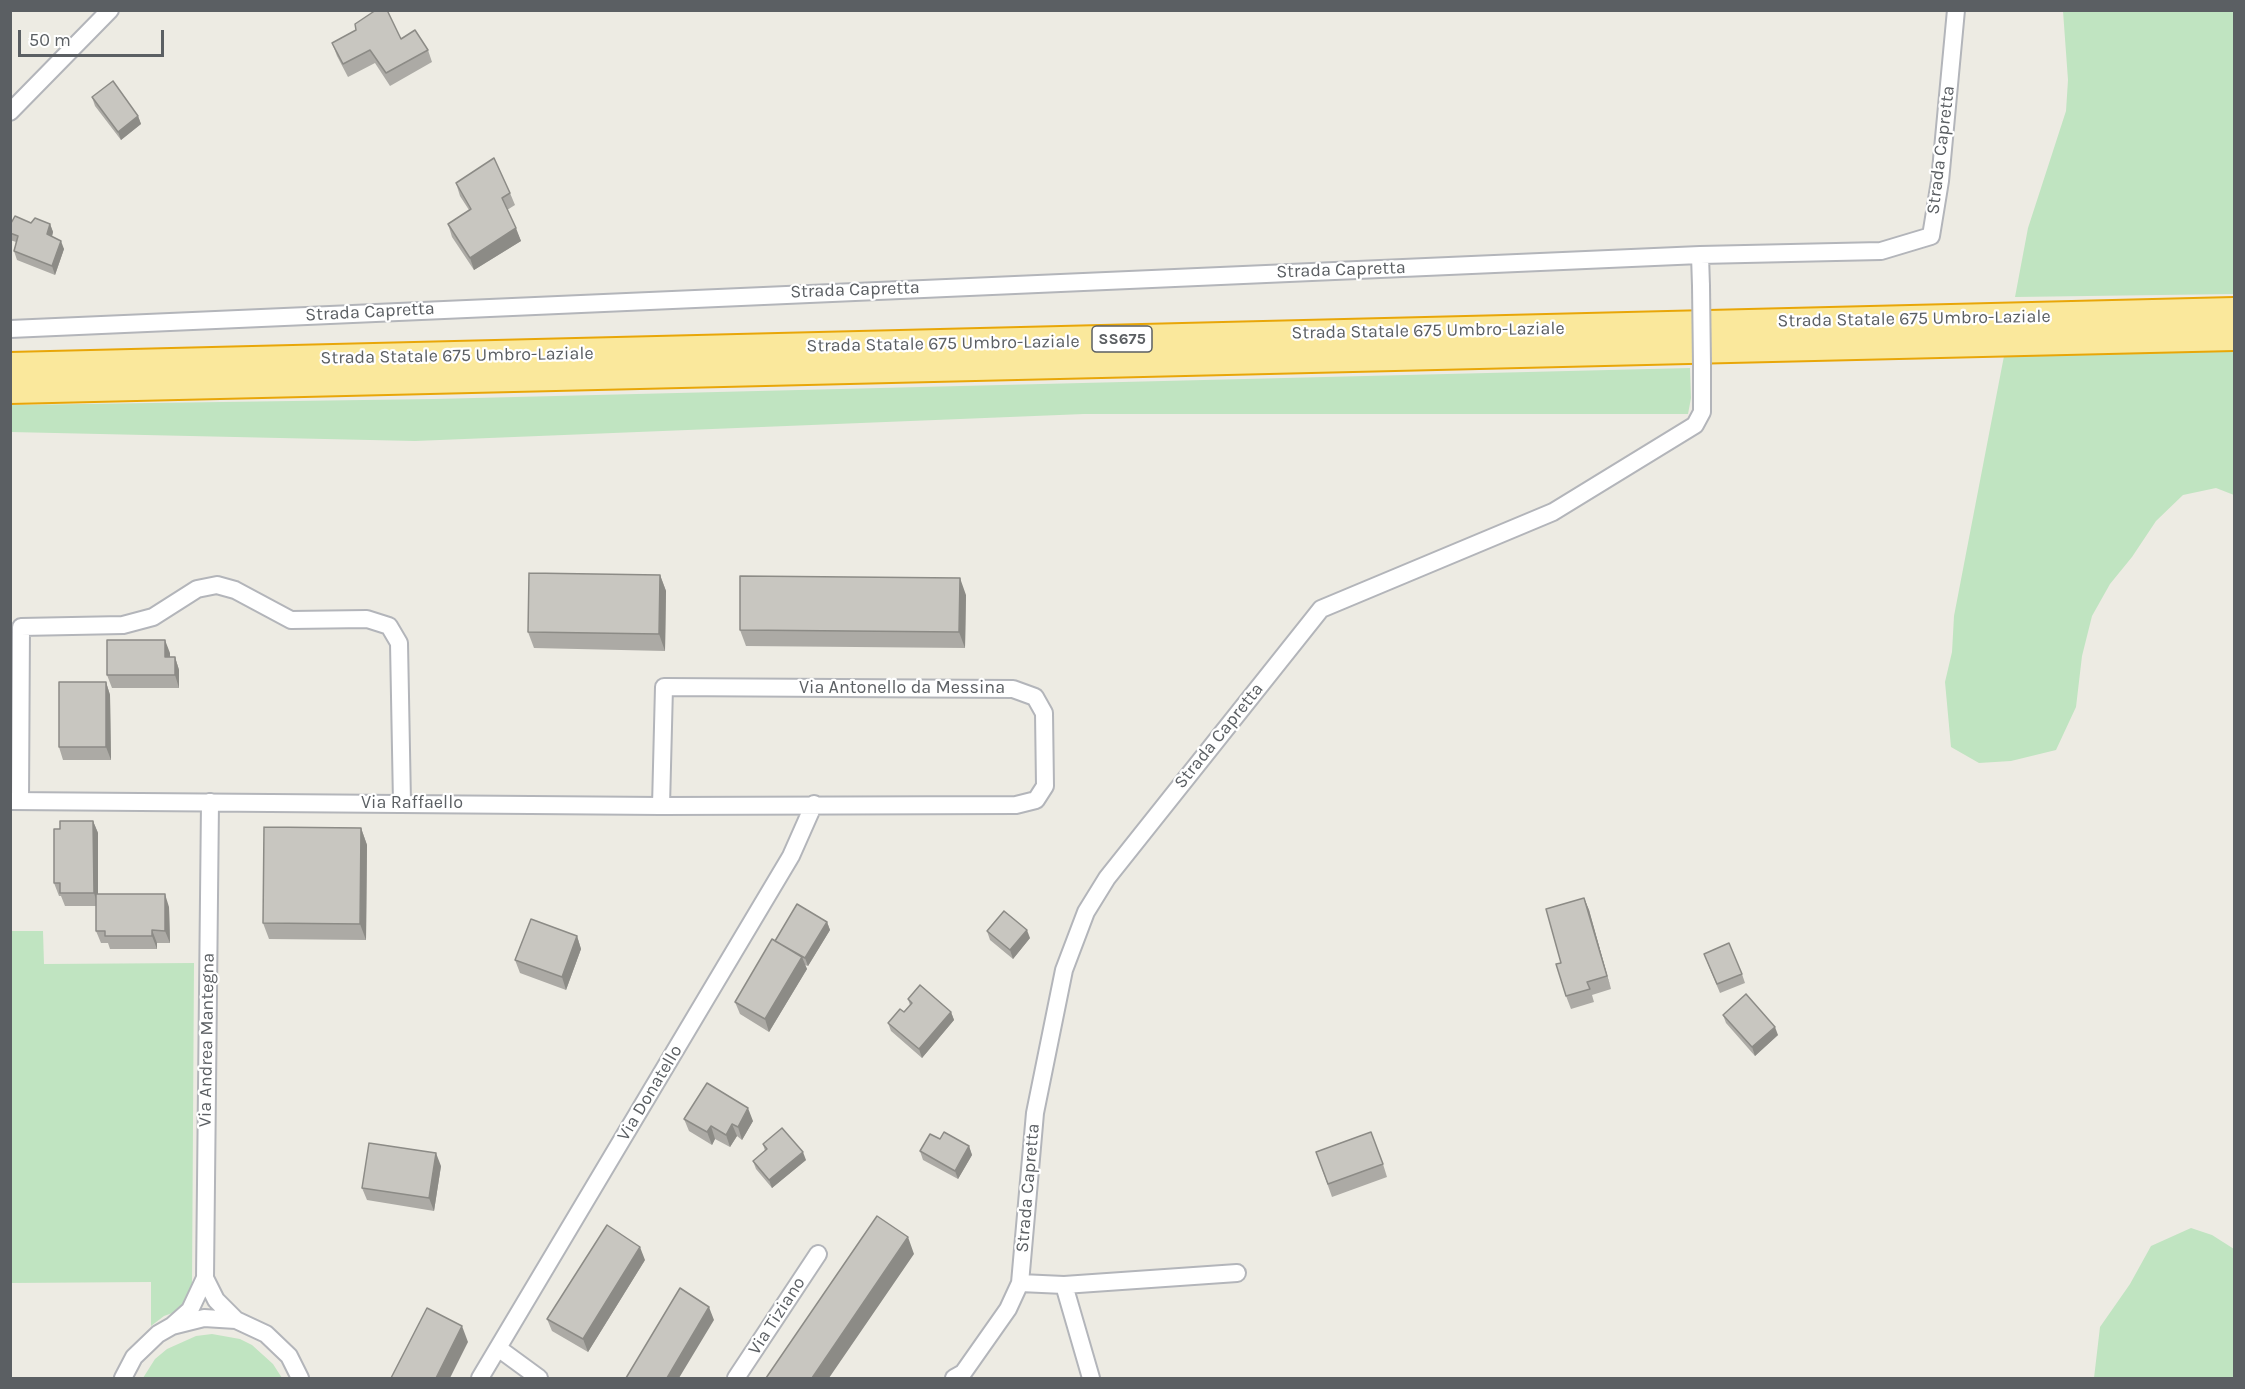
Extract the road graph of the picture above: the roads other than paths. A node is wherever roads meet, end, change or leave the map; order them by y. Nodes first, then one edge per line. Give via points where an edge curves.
1 (111, 10) edge
2 (1956, 10) edge
3 (10, 112) edge
4 (1700, 255) junction
5 (2235, 312) edge
6 (10, 329) edge
7 (2235, 336) edge
8 (10, 367) edge
9 (10, 389) edge
10 (15, 801) edge
11 (210, 802) junction
12 (402, 803) junction
13 (814, 804) junction
14 (661, 806) junction
15 (818, 1254) dead end
16 (1237, 1273) dead end
17 (205, 1278) junction
18 (1020, 1282) junction
19 (1064, 1284) junction
20 (236, 1320) junction
21 (172, 1326) junction
22 (498, 1348) junction
23 (122, 1376) edge
24 (300, 1378) edge
25 (480, 1378) edge
26 (539, 1378) edge
27 (736, 1378) edge
28 (954, 1378) edge
29 (1091, 1378) edge

1 - 3 street
2 - 4 street, Strada Capretta via 1931,236 1881,251
4 - 6 street, Strada Capretta
4 - 18 street, Strada Capretta, bridge via 1702,412 1695,425 1553,512 1321,609 1107,878 1086,912 1064,970 1035,1113
5 - 8 highway, Strada Statale 675 Umbro-Laziale / SS675
7 - 9 highway, Strada Statale 675 Umbro-Laziale / SS675
10 - 11 street, Via Raffaello
10 - 12 street via 21,627 123,625 153,617 197,589 216,585 254,599 291,620 367,619 389,626 399,643
11 - 12 street, Via Raffaello
11 - 17 street, Via Andrea Mantegna
12 - 14 street, Via Raffaello
13 - 14 street, Via Raffaello
13 - 14 street, Via Antonello da Messina via 1016,805 1036,800 1045,786 1044,713 1035,697 1013,688 664,687
13 - 22 street, Via Donatello via 792,856
15 - 27 street, Via Tiziano
16 - 19 street
17 - 20 street via 216,1300
17 - 21 street, Via Andrea Mantegna via 196,1300
18 - 19 street
18 - 28 street, Strada Capretta via 1008,1309 963,1373
19 - 29 street
20 - 21 street via 204,1318
20 - 24 street via 278,1344
21 - 23 street via 145,1344
22 - 25 street, Via Donatello
22 - 26 street

